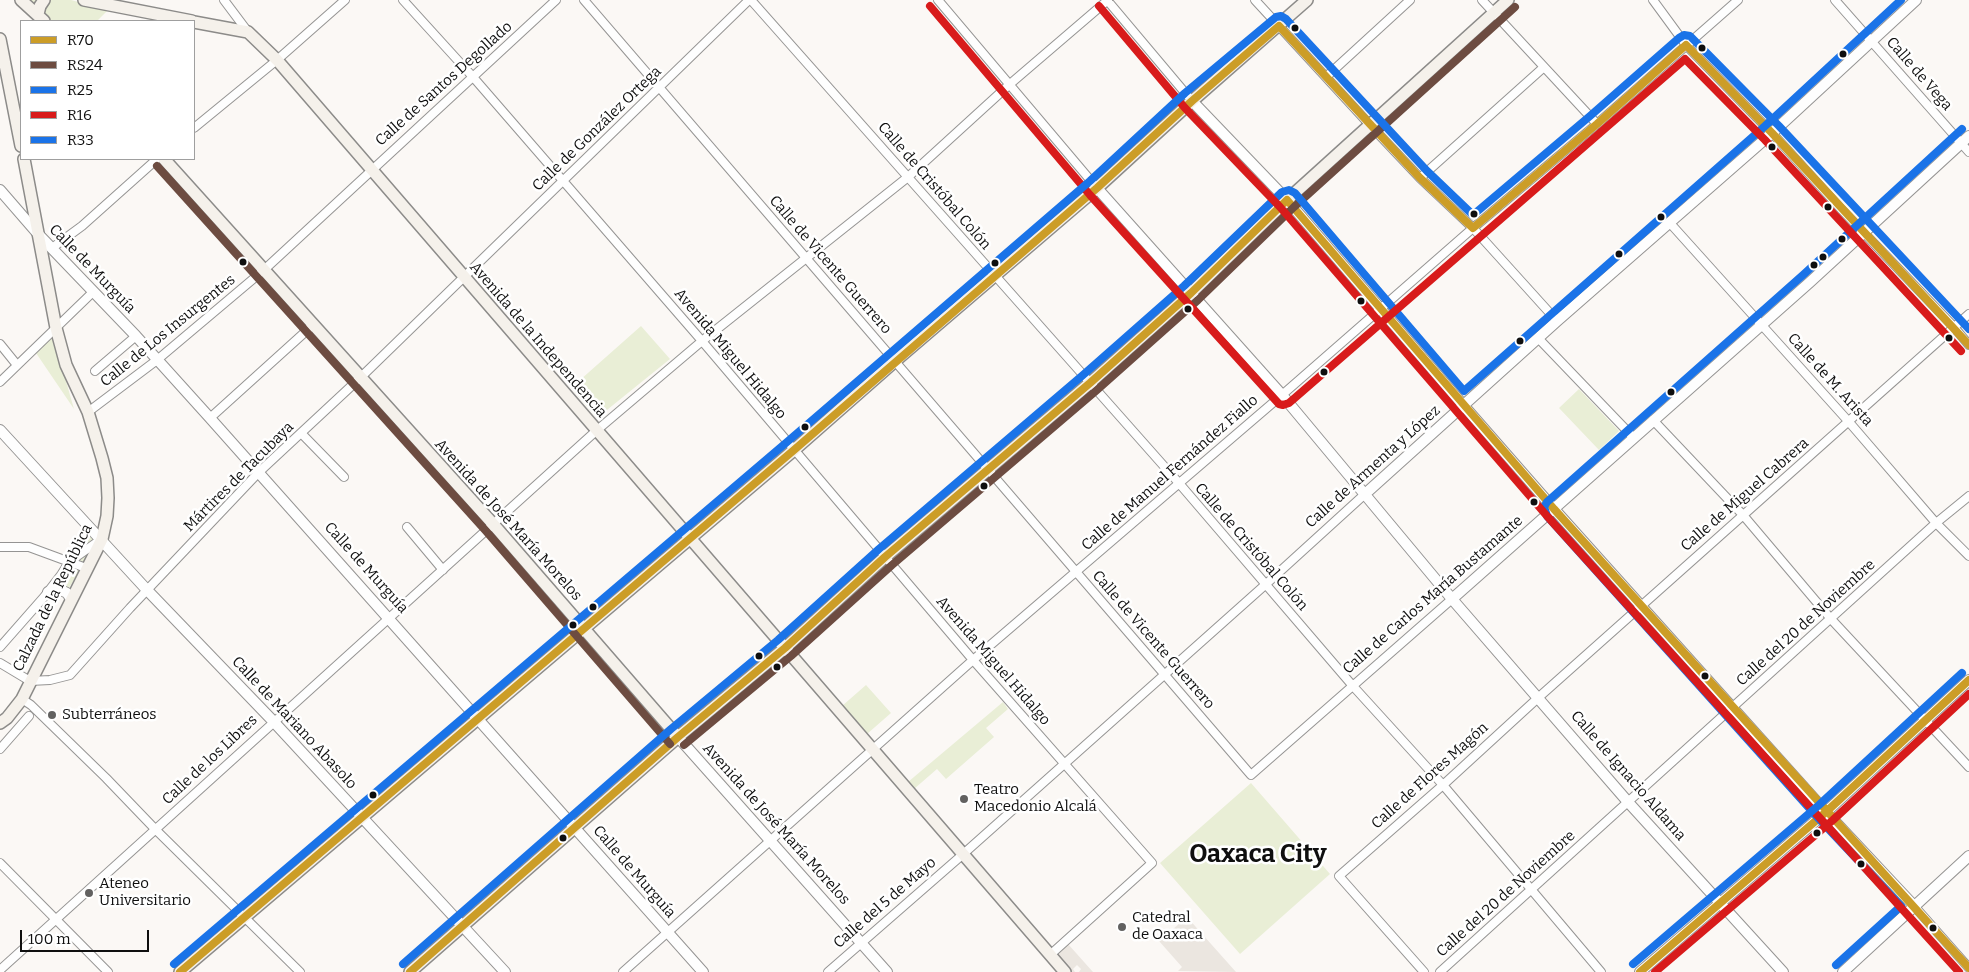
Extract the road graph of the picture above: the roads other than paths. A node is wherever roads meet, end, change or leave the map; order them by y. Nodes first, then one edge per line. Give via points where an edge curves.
1 (21, 0) edge
2 (44, 0) edge
3 (84, 0) edge
4 (224, 0) edge
5 (345, 0) edge
6 (403, 0) edge
7 (556, 0) edge
8 (584, 0) edge
9 (750, 0) edge
10 (938, 0) edge
11 (1107, 0) edge
12 (1255, 0) edge
13 (1307, 0) edge
14 (1410, 0) edge
15 (1482, 0) edge
16 (1508, 0) edge
17 (1653, 0) edge
18 (1738, 0) edge
19 (1835, 0) edge
20 (1916, 0) edge
21 (1494, 12) junction
22 (41, 18) edge
23 (188, 20) edge
24 (195, 21) edge
25 (1279, 26) junction
26 (248, 32) junction
27 (0, 39) edge
28 (1872, 40) junction
29 (1686, 45) junction
30 (277, 60) junction
31 (1544, 67) junction
32 (473, 77) junction
33 (1326, 77) junction
34 (1010, 84) junction
35 (660, 86) junction
36 (1192, 101) junction
37 (1597, 124) junction
38 (1370, 125) junction
39 (195, 127) edge
40 (1772, 133) junction
41 (1965, 140) edge
42 (20, 141) edge
43 (1969, 152) edge
44 (24, 160) edge
45 (156, 160) edge
46 (165, 160) edge
47 (372, 168) junction
48 (908, 177) junction
49 (1420, 178) junction
50 (563, 182) junction
51 (1097, 188) junction
52 (0, 190) edge
53 (1288, 200) junction
54 (1669, 222) junction
55 (1473, 228) junction
56 (1863, 232) junction
57 (39, 235) junction
58 (52, 248) junction
59 (807, 259) junction
60 (264, 269) junction
61 (995, 277) junction
62 (464, 278) junction
63 (93, 292) junction
64 (1191, 293) junction
65 (1382, 309) junction
66 (1969, 314) edge
67 (1557, 321) junction
68 (314, 324) junction
69 (1762, 324) junction
70 (1954, 327) junction
71 (56, 328) junction
72 (136, 336) junction
73 (1538, 338) junction
74 (702, 341) junction
75 (0, 344) edge
76 (1969, 345) edge
77 (157, 360) junction
78 (895, 361) junction
79 (17, 365) junction
80 (95, 372) dead end
81 (360, 378) junction
82 (0, 382) edge
83 (1090, 383) junction
84 (1282, 395) junction
85 (1463, 405) junction
86 (88, 412) junction
87 (210, 418) junction
88 (1653, 420) junction
89 (1849, 422) junction
90 (0, 430) edge
91 (596, 431) junction
92 (301, 433) junction
93 (1633, 437) junction
94 (794, 450) junction
95 (989, 470) junction
96 (259, 472) junction
97 (344, 477) dead end
98 (1178, 482) junction
99 (1365, 494) junction
100 (1969, 496) edge
101 (1554, 509) junction
102 (1743, 515) junction
103 (1936, 523) junction
104 (493, 524) junction
105 (406, 527) dead end
106 (102, 539) junction
107 (690, 540) junction
108 (0, 547) edge
109 (1969, 556) edge
110 (885, 557) junction
111 (69, 562) junction
112 (86, 568) junction
113 (443, 570) junction
114 (1076, 572) junction
115 (1266, 585) junction
116 (147, 590) junction
117 (48, 592) junction
118 (1452, 598) junction
119 (71, 599) junction
120 (1641, 605) junction
121 (390, 618) junction
122 (1832, 619) junction
123 (585, 628) junction
124 (0, 647) edge
125 (784, 649) junction
126 (972, 660) junction
127 (0, 663) edge
128 (1165, 674) junction
129 (1969, 680) edge
130 (30, 681) junction
131 (1352, 685) junction
132 (1539, 697) junction
133 (22, 699) junction
134 (1732, 709) junction
135 (29, 716) dead end
136 (478, 718) junction
137 (1925, 719) junction
138 (273, 721) junction
139 (0, 723) edge
140 (678, 737) junction
141 (0, 749) edge
142 (871, 749) junction
143 (1064, 764) junction
144 (1969, 768) edge
145 (1251, 775) joint
146 (1443, 785) junction
147 (1628, 802) junction
148 (1826, 812) junction
149 (362, 818) junction
150 (575, 826) junction
151 (155, 829) junction
152 (771, 840) junction
153 (962, 855) junction
154 (1969, 856) edge
155 (0, 863) edge
156 (1531, 890) junction
157 (1721, 902) junction
158 (1915, 907) junction
159 (245, 917) junction
160 (56, 920) junction
161 (462, 927) junction
162 (668, 933) junction
163 (861, 942) junction
164 (1050, 955) junction
165 (1969, 968) edge
166 (0, 970) edge
167 (108, 972) edge
168 (180, 972) edge
169 (300, 972) edge
170 (410, 972) edge
171 (505, 972) edge
172 (623, 972) edge
173 (704, 972) edge
174 (828, 972) edge
175 (887, 972) edge
176 (1065, 972) edge
177 (1424, 972) edge
178 (1440, 972) edge
179 (1601, 972) edge
180 (1640, 972) edge
181 (1783, 972) edge
182 (1843, 972) edge

1 - 22 main road
2 - 22 main road via 38,10
3 - 23 main road
4 - 26 street, Avenida de la Independencia
5 - 30 street
6 - 32 street, Avenida Miguel Hidalgo
7 - 32 street, Calle de Santos Degollado
8 - 35 street, Calle de Vicente Guerrero
9 - 35 street, Calle de González Ortega
9 - 48 street, Calle de Cristóbal Colón
10 - 34 street
11 - 34 street, Calle de los Libres
11 - 36 street
12 - 25 street
13 - 25 main road
14 - 33 street
15 - 21 street
16 - 21 main road
17 - 29 street
18 - 29 street, Calle de Manuel Fernández Fiallo
19 - 28 street, Calle de Vega
20 - 28 street, Calle de Armenta y López
21 - 31 street
21 - 38 main road
24 - 26 main road
25 - 33 street
25 - 36 main road
26 - 30 main road, Avenida de la Independencia
27 - 42 main road
28 - 40 street, Calle de Armenta y López
28 - 41 street, Calle de Vega
29 - 37 street, Calle de Manuel Fernández Fiallo
29 - 40 street
30 - 39 street
30 - 47 main road, Avenida de la Independencia
31 - 37 street
31 - 49 street
32 - 47 street, Calle de Santos Degollado
32 - 50 street, Avenida Miguel Hidalgo
33 - 38 street
34 - 48 street, Calle de los Libres
34 - 51 street
35 - 50 street, Calle de González Ortega
35 - 59 street, Calle de Vicente Guerrero
36 - 51 main road
36 - 53 street
37 - 55 street, Calle de Manuel Fernández Fiallo
38 - 49 street
38 - 53 main road
40 - 54 street, Calle de Armenta y López
40 - 56 street
41 - 43 street, Calle de Vega
41 - 56 street, Calle de Carlos María Bustamante
44 - 57 main road, Calzada de la República
45 - 58 street via 82,226
46 - 60 main road, Avenida de José María Morelos
47 - 60 street, Calle de Santos Degollado
47 - 62 main road, Avenida de la Independencia
48 - 59 street, Calle de los Libres
48 - 61 street, Calle de Cristóbal Colón
49 - 55 street
50 - 62 street, Calle de González Ortega
50 - 74 street, Avenida Miguel Hidalgo
51 - 61 main road
51 - 64 street, Calle de Ignacio Aldama
52 - 57 street, Calle de Murguía
53 - 64 main road
53 - 65 street
54 - 67 street, Calle de Armenta y López
54 - 69 street, Calle de M. Arista
55 - 65 street, Calle de Manuel Fernández Fiallo
55 - 67 street
56 - 69 street, Calle de Carlos María Bustamante
56 - 70 street
57 - 58 street, Calle de Murguía
57 - 71 main road, Calzada de la República
58 - 63 street, Calle de Murguía
59 - 74 street, Calle de los Libres
59 - 78 street, Calle de Vicente Guerrero
60 - 68 main road, Avenida de José María Morelos
60 - 77 street, Calle de Los Insurgentes
61 - 78 main road
61 - 83 street, Calle de Cristóbal Colón
62 - 81 street, Mártires de Tacubaya
62 - 91 main road, Avenida de la Independencia
63 - 71 street
63 - 72 street, Calle de Murguía
64 - 83 main road
64 - 84 street, Calle de Ignacio Aldama
65 - 84 street, Calle de Manuel Fernández Fiallo
65 - 85 street
66 - 70 street, Calle de Miguel Cabrera
67 - 73 street, Calle de Armenta y López
68 - 81 main road, Avenida de José María Morelos
68 - 87 street
69 - 88 street, Calle de Carlos María Bustamante
69 - 89 street, Calle de M. Arista
70 - 76 street
70 - 89 street, Calle de Miguel Cabrera
71 - 79 street
71 - 86 main road, Calzada de la República via 66,365
72 - 77 street, Calle de Murguía
72 - 80 street
73 - 85 street, Calle de Armenta y López
73 - 93 street
74 - 91 street, Calle de los Libres
74 - 94 street, Avenida Miguel Hidalgo
75 - 79 street
77 - 86 street, Calle de Los Insurgentes
77 - 87 street, Calle de Murguía
78 - 94 main road
78 - 95 street, Calle de Vicente Guerrero
79 - 82 street
81 - 92 street, Mártires de Tacubaya
81 - 104 main road, Avenida de José María Morelos
83 - 95 main road
83 - 98 street, Calle de Cristóbal Colón
84 - 98 street, Calle de Manuel Fernández Fiallo
84 - 99 street, Calle de Ignacio Aldama
85 - 99 street, Calle de Armenta y López
85 - 101 street
86 - 106 main road, Calzada de la República via 107,478 107,516
87 - 96 street, Calle de Murguía
88 - 93 street, Calle de Carlos María Bustamante
88 - 102 street
89 - 102 street, Calle de Miguel Cabrera
89 - 103 street, Calle de M. Arista
90 - 106 street, Calle de Mariano Abasolo
91 - 104 street, Calle de los Libres
91 - 107 main road, Avenida de la Independencia
92 - 96 street, Mártires de Tacubaya
92 - 97 street
93 - 101 street, Calle de Carlos María Bustamante
94 - 107 main road
94 - 110 street, Avenida Miguel Hidalgo
95 - 110 main road
95 - 114 street, Calle de Vicente Guerrero
96 - 116 street, Mártires de Tacubaya
96 - 121 street, Calle de Murguía
98 - 114 street, Calle de Manuel Fernández Fiallo
98 - 115 street, Calle de Cristóbal Colón
99 - 115 street, Calle de Armenta y López
99 - 118 street, Calle de Ignacio Aldama
100 - 103 street, Calle del 20 de Noviembre
101 - 118 street, Calle de Carlos María Bustamante
101 - 120 street
102 - 120 street, Calle de Miguel Cabrera
102 - 122 street
103 - 109 street, Calle de M. Arista
103 - 122 street, Calle del 20 de Noviembre
104 - 113 street, Calle de los Libres
104 - 123 main road, Avenida de José María Morelos
105 - 113 street
106 - 111 street
106 - 112 main road, Calzada de la República
106 - 116 street, Calle de Mariano Abasolo
107 - 123 main road
107 - 125 main road, Avenida de la Independencia
108 - 111 street via 29,547
110 - 125 main road
110 - 126 street, Avenida Miguel Hidalgo
111 - 112 street
111 - 117 street
112 - 119 main road, Calzada de la República
113 - 121 street, Calle de los Libres
114 - 126 street, Calle de Manuel Fernández Fiallo
114 - 128 street, Calle de Vicente Guerrero
115 - 128 street, Calle de Armenta y López
115 - 131 street, Calle de Cristóbal Colón
116 - 130 street, Mártires de Tacubaya via 70,675
116 - 138 street, Calle de Mariano Abasolo
117 - 119 street via 62,590
117 - 124 street
118 - 131 street, Calle de Carlos María Bustamante
118 - 132 street, Calle de Ignacio Aldama
119 - 130 main road, Calzada de la República
120 - 132 street, Calle de Miguel Cabrera
120 - 134 street
121 - 136 street, Calle de Murguía
121 - 138 street, Calle de los Libres
122 - 134 street, Calle del 20 de Noviembre
122 - 137 street
123 - 136 main road
123 - 140 main road, Avenida de José María Morelos
125 - 140 main road
125 - 142 main road, Avenida de la Independencia
126 - 142 street, Calle de Manuel Fernández Fiallo
126 - 143 street, Avenida Miguel Hidalgo
127 - 130 street
128 - 143 street, Calle de Armenta y López
128 - 145 street, Calle de Vicente Guerrero
129 - 137 street
130 - 133 main road, Calzada de la República
131 - 145 street, Calle de Carlos María Bustamante
131 - 146 street, Calle de Cristóbal Colón
132 - 146 street, Calle de Flores Magón
132 - 147 street, Calle de Ignacio Aldama
133 - 139 main road, Calzada de la República
133 - 151 street
134 - 147 street, Calle del 20 de Noviembre
134 - 148 street
135 - 141 street
136 - 149 main road
136 - 150 street, Calle de Murguía
137 - 144 street
137 - 148 street
138 - 149 street, Calle de Mariano Abasolo
138 - 151 street, Calle de los Libres
140 - 150 main road
140 - 152 street, Avenida de José María Morelos
142 - 152 street, Calle de Manuel Fernández Fiallo
142 - 153 main road, Avenida de la Independencia
143 - 153 street, Calle de Armenta y López
143 - 164 street, Avenida Miguel Hidalgo via 1152,863
146 - 156 street, Calle de Cristóbal Colón
146 - 177 street, Calle de Flores Magón via 1339,876
147 - 156 street, Calle del 20 de Noviembre
147 - 157 street, Calle de Ignacio Aldama
148 - 157 street
148 - 158 street
149 - 159 main road
149 - 161 street, Calle de Mariano Abasolo
150 - 161 main road
150 - 162 street, Calle de Murguía
151 - 159 street
151 - 160 street, Calle de los Libres
152 - 162 street, Calle de Manuel Fernández Fiallo
152 - 163 street, Avenida de José María Morelos
153 - 163 street, Calle del 5 de Mayo
153 - 164 main road, Avenida de la Independencia
154 - 158 street
155 - 160 street
156 - 178 street, Calle del 20 de Noviembre
156 - 179 street, Calle de Cristóbal Colón
157 - 180 street
157 - 181 street, Calle de Ignacio Aldama
158 - 165 street
158 - 182 street
159 - 168 main road
159 - 169 street
160 - 166 street, Calle de los Libres
160 - 167 street
161 - 170 main road
161 - 171 street, Calle de Mariano Abasolo
162 - 172 street, Calle de Manuel Fernández Fiallo
162 - 173 street, Calle de Murguía
163 - 174 street, Calle del 5 de Mayo
163 - 175 street, Avenida de José María Morelos
164 - 176 main road, Avenida de la Independencia

